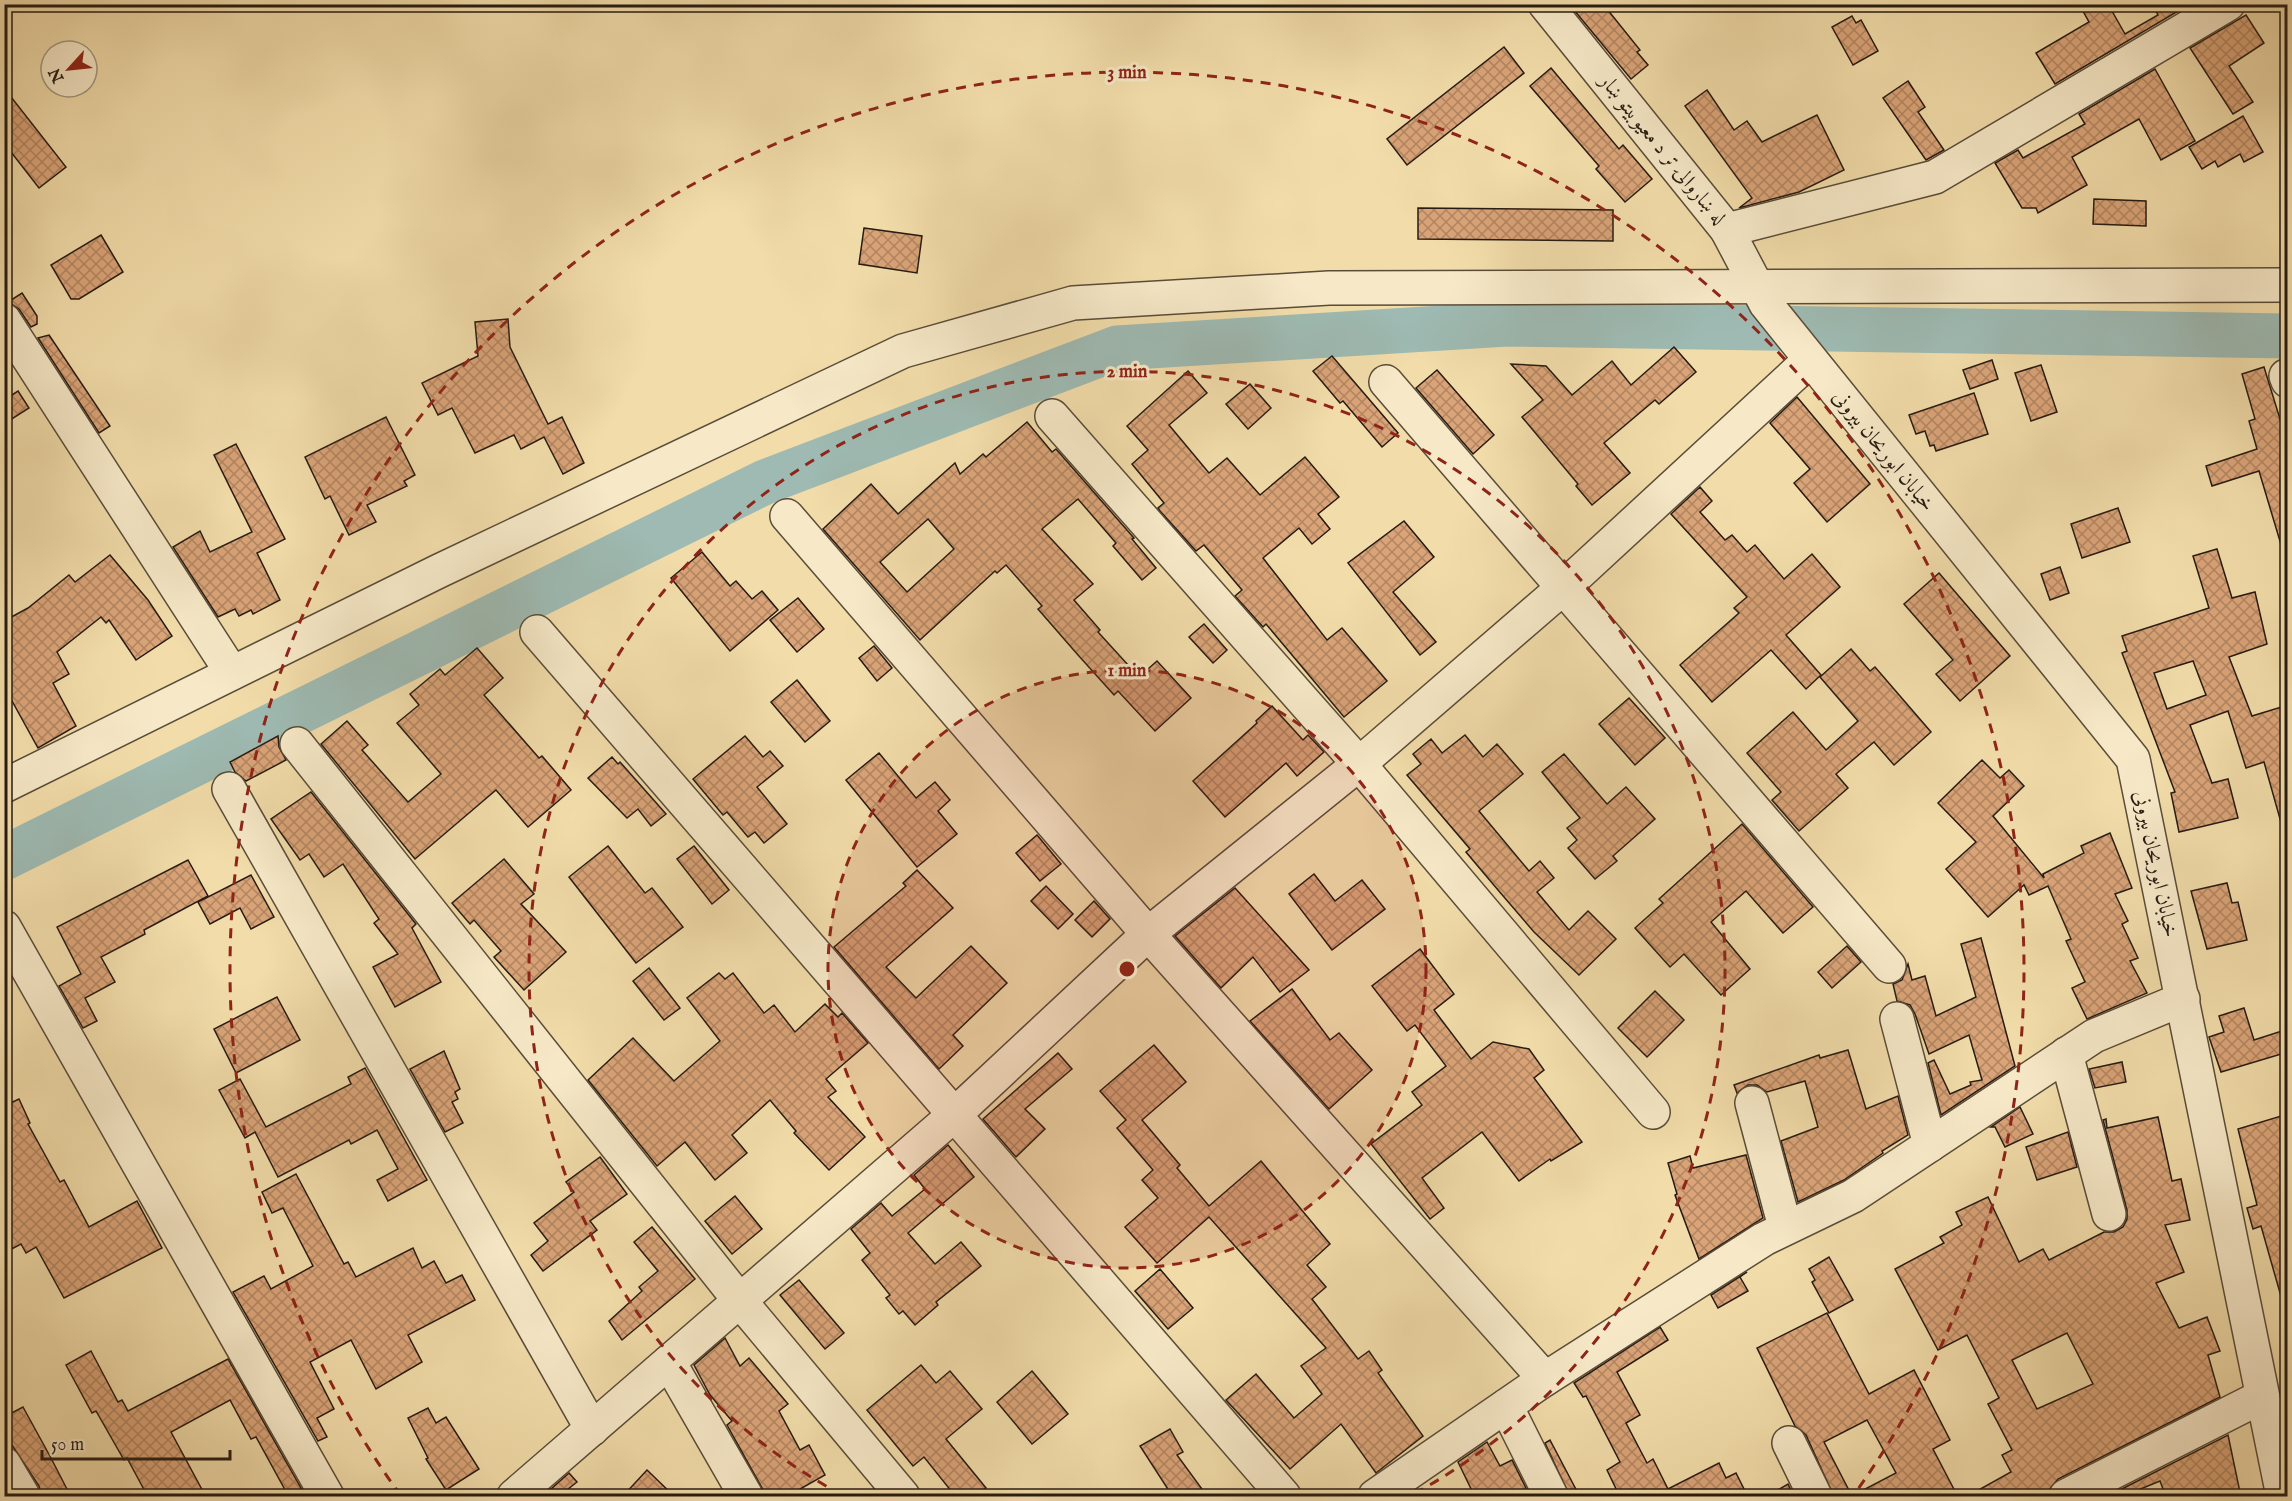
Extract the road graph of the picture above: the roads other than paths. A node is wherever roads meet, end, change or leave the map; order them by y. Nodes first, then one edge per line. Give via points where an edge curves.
1 (1545, 4) edge
2 (2228, 4) edge
3 (1727, 230) junction
4 (2288, 285) edge
5 (1761, 296) junction
6 (4, 320) edge
7 (1802, 350) junction
8 (1386, 382) dead end
9 (1052, 416) dead end
10 (787, 516) dead end
11 (1564, 587) junction
12 (537, 632) dead end
13 (232, 673) junction
14 (297, 744) dead end
15 (1359, 764) junction
16 (4, 786) edge
17 (229, 789) dead end
18 (4, 927) edge
19 (1148, 934) junction
20 (1889, 966) dead end
21 (2183, 999) junction
22 (1897, 1019) dead end
23 (2066, 1054) junction
24 (1752, 1103) dead end
25 (1653, 1112) dead end
26 (953, 1116) junction
27 (1930, 1145) junction
28 (2109, 1214) dead end
29 (1785, 1227) junction
30 (740, 1301) junction
31 (669, 1362) junction
32 (1545, 1379) junction
33 (2261, 1397) junction
34 (1506, 1406) junction
35 (592, 1429) junction
36 (1789, 1443) dead end
37 (4, 1464) edge
38 (23, 1497) edge
39 (327, 1497) edge
40 (514, 1497) edge
41 (746, 1497) edge
42 (903, 1497) edge
43 (1284, 1497) edge
44 (1375, 1497) edge
45 (1551, 1497) edge
46 (1815, 1497) edge
47 (2066, 1497) edge
48 (2283, 1497) edge

1 - 3 street, له ښاروالۍ تر د معیوبیتو ښار
2 - 3 street via 1935,177
3 - 5 street, له ښاروالۍ تر د معیوبیتو ښار
4 - 5 street
5 - 7 street, له ښاروالۍ تر د معیوبیتو ښار
5 - 13 street via 1329,288 1073,303 903,351
6 - 13 street
7 - 11 street
7 - 21 street, خیابان ابوریحان بیرونی via 2133,759
8 - 11 street
9 - 15 street
10 - 19 street
11 - 15 street
11 - 20 street
12 - 26 street
13 - 16 street
14 - 30 street
15 - 19 street
15 - 25 street
17 - 35 street
18 - 39 street
19 - 26 street
19 - 32 street
21 - 23 street via 2094,1036
21 - 33 street, خیابان ابوریحان بیرونی
22 - 27 street
23 - 27 street
23 - 28 street
24 - 29 street
26 - 30 street
26 - 43 street
27 - 29 street via 1853,1196
29 - 32 street
30 - 31 street
30 - 42 street
31 - 35 street
31 - 41 street
32 - 34 street
33 - 47 street
33 - 48 street, خیابان ابوریحان بیرونی
34 - 44 street
34 - 45 street
35 - 40 street
36 - 46 street
37 - 38 street

